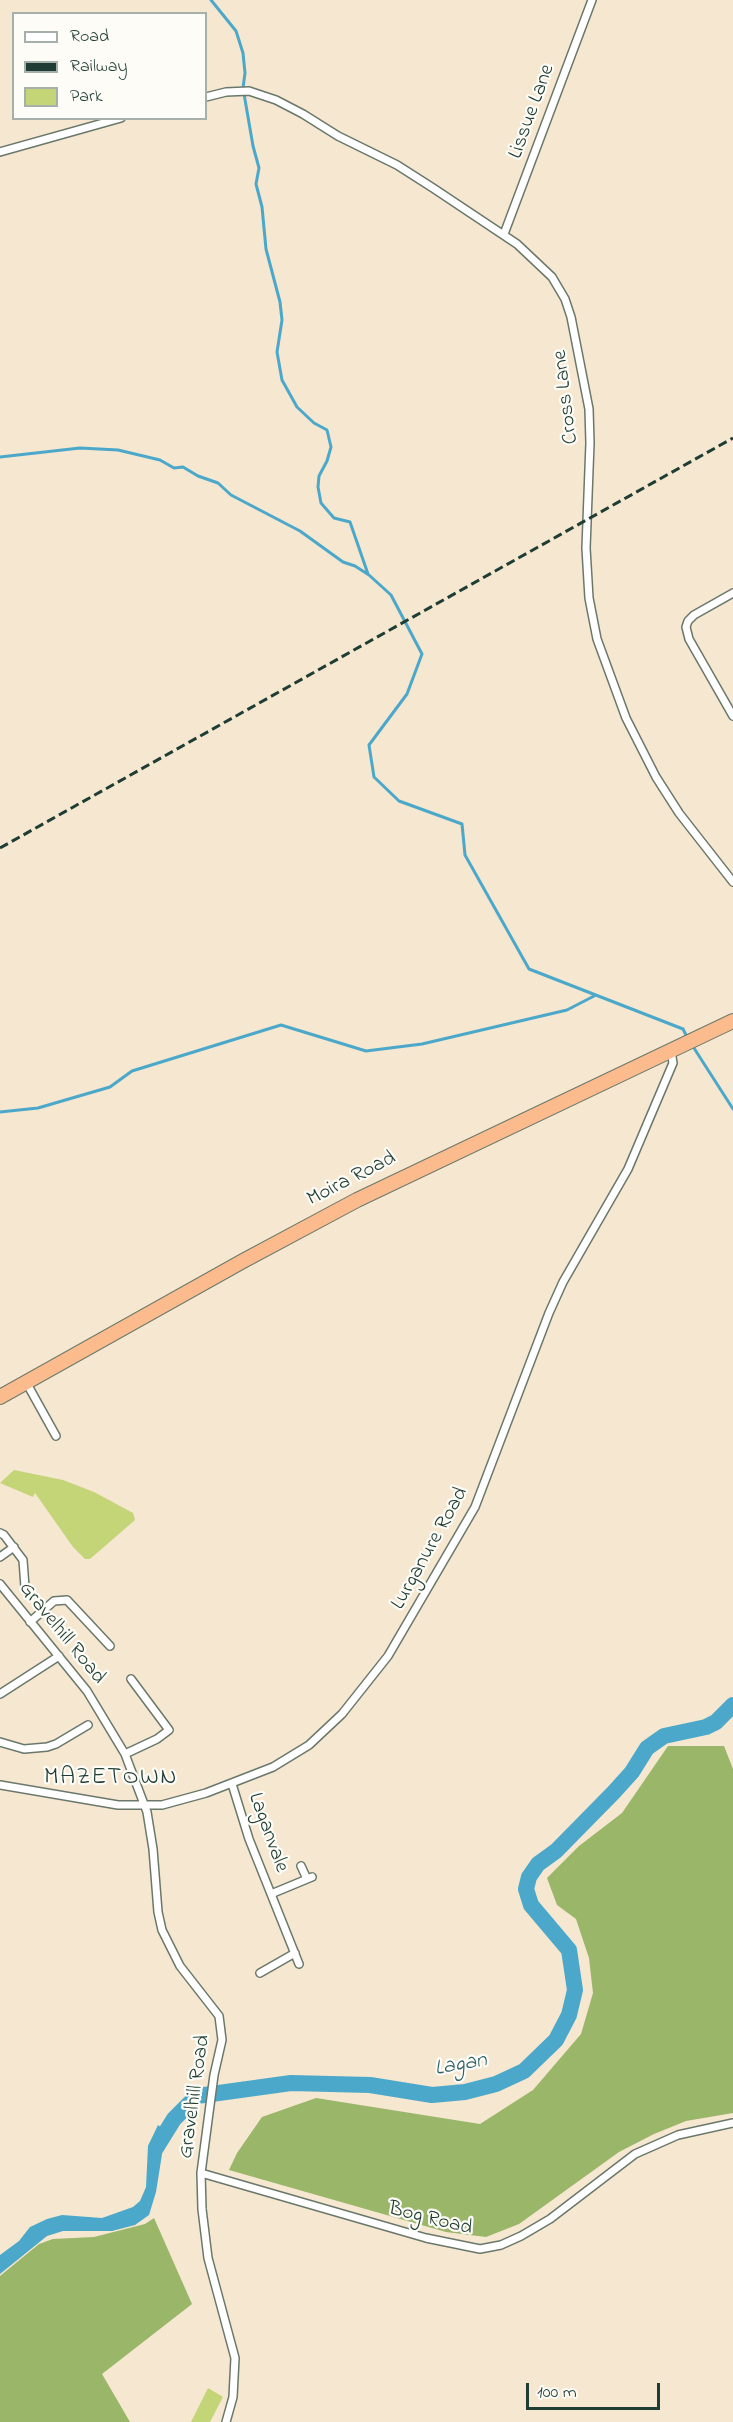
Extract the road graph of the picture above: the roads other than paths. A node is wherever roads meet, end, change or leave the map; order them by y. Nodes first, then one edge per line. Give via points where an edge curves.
1 (592, 0) edge
2 (207, 97) edge
3 (114, 120) edge
4 (0, 152) edge
5 (504, 234) junction
6 (733, 593) edge
7 (733, 716) edge
8 (733, 882) edge
9 (733, 1021) edge
10 (671, 1051) junction
11 (26, 1382) junction
12 (0, 1397) edge
13 (56, 1436) dead end
14 (0, 1533) edge
15 (14, 1547) junction
16 (0, 1557) edge
17 (0, 1584) edge
18 (25, 1587) dead end
19 (30, 1622) junction
20 (110, 1646) dead end
21 (59, 1656) junction
22 (131, 1679) dead end
23 (0, 1694) edge
24 (88, 1725) dead end
25 (0, 1742) edge
26 (125, 1755) junction
27 (232, 1784) junction
28 (0, 1785) edge
29 (145, 1807) junction
30 (302, 1866) dead end
31 (271, 1894) junction
32 (295, 1953) junction
33 (300, 1964) dead end
34 (260, 1973) dead end
35 (733, 2123) edge
36 (201, 2173) junction
37 (226, 2422) edge

1 - 5 street, Lissue Lane
2 - 5 street, Cross Lane via 238,90 276,100 397,165
3 - 4 street
5 - 8 street, Cross Lane via 552,277 572,317 589,409 585,548 590,605 595,633 616,694 665,792
6 - 7 street via 694,615 686,627
9 - 10 highway, Moira Road
10 - 11 highway, Moira Road via 347,1205
10 - 27 street, Lurganure Road via 673,1063 628,1169 549,1313 483,1491 409,1624 364,1687 323,1733 273,1767
11 - 12 highway, Moira Road
11 - 13 street
14 - 15 street
15 - 16 street
15 - 18 street via 23,1560
17 - 19 street, Gravelhill Road
19 - 20 street via 54,1601 66,1600
19 - 21 street, Gravelhill Road
21 - 23 street
21 - 26 street, Gravelhill Road via 98,1707
22 - 26 street via 169,1730
24 - 25 street via 47,1747 14,1747
26 - 29 street, Gravelhill Road
27 - 29 street, Lurganure Road via 183,1801
27 - 31 street, Laganvale
28 - 29 street, Lurganure Road
29 - 36 street, Gravelhill Road via 162,1930 180,1966 219,2016 222,2040
30 - 31 street, Laganvale via 310,1878
31 - 32 street, Laganvale
32 - 33 street, Laganvale
32 - 34 street
35 - 36 street, Bog Road via 678,2135 635,2154 521,2236 501,2245 480,2248 426,2238
36 - 37 street, Gravelhill Road via 208,2258 235,2358 234,2397

